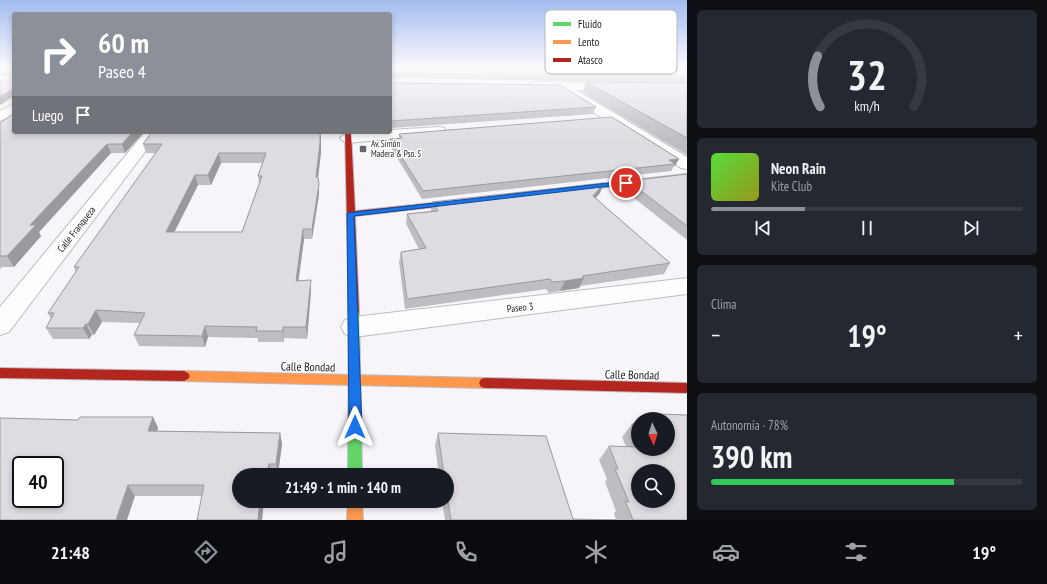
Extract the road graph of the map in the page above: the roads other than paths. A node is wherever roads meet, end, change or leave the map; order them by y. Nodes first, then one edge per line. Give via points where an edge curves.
1 (568, 91) edge
2 (12, 109) edge
3 (0, 117) edge
4 (612, 118) junction
5 (589, 120) edge
6 (449, 130) edge
7 (392, 133) edge
8 (151, 134) edge
9 (368, 134) edge
10 (348, 135) edge
11 (687, 164) edge
12 (687, 176) edge
13 (562, 190) edge
14 (468, 201) edge
15 (350, 214) junction
16 (687, 286) edge
17 (0, 325) edge
18 (354, 327) junction
19 (0, 373) edge
20 (355, 379) junction
21 (687, 388) edge
22 (355, 468) edge
23 (355, 508) edge
24 (355, 520) edge

1 - 4 street
2 - 3 street
4 - 5 street
4 - 11 street
6 - 7 street
8 - 17 street, Calle Franqueza
9 - 10 street
10 - 15 street
12 - 13 street
14 - 15 street
15 - 18 street
16 - 18 street, Paseo 3
18 - 20 street
19 - 20 street, Calle Bondad
20 - 21 street, Calle Bondad
20 - 22 street
23 - 24 street

